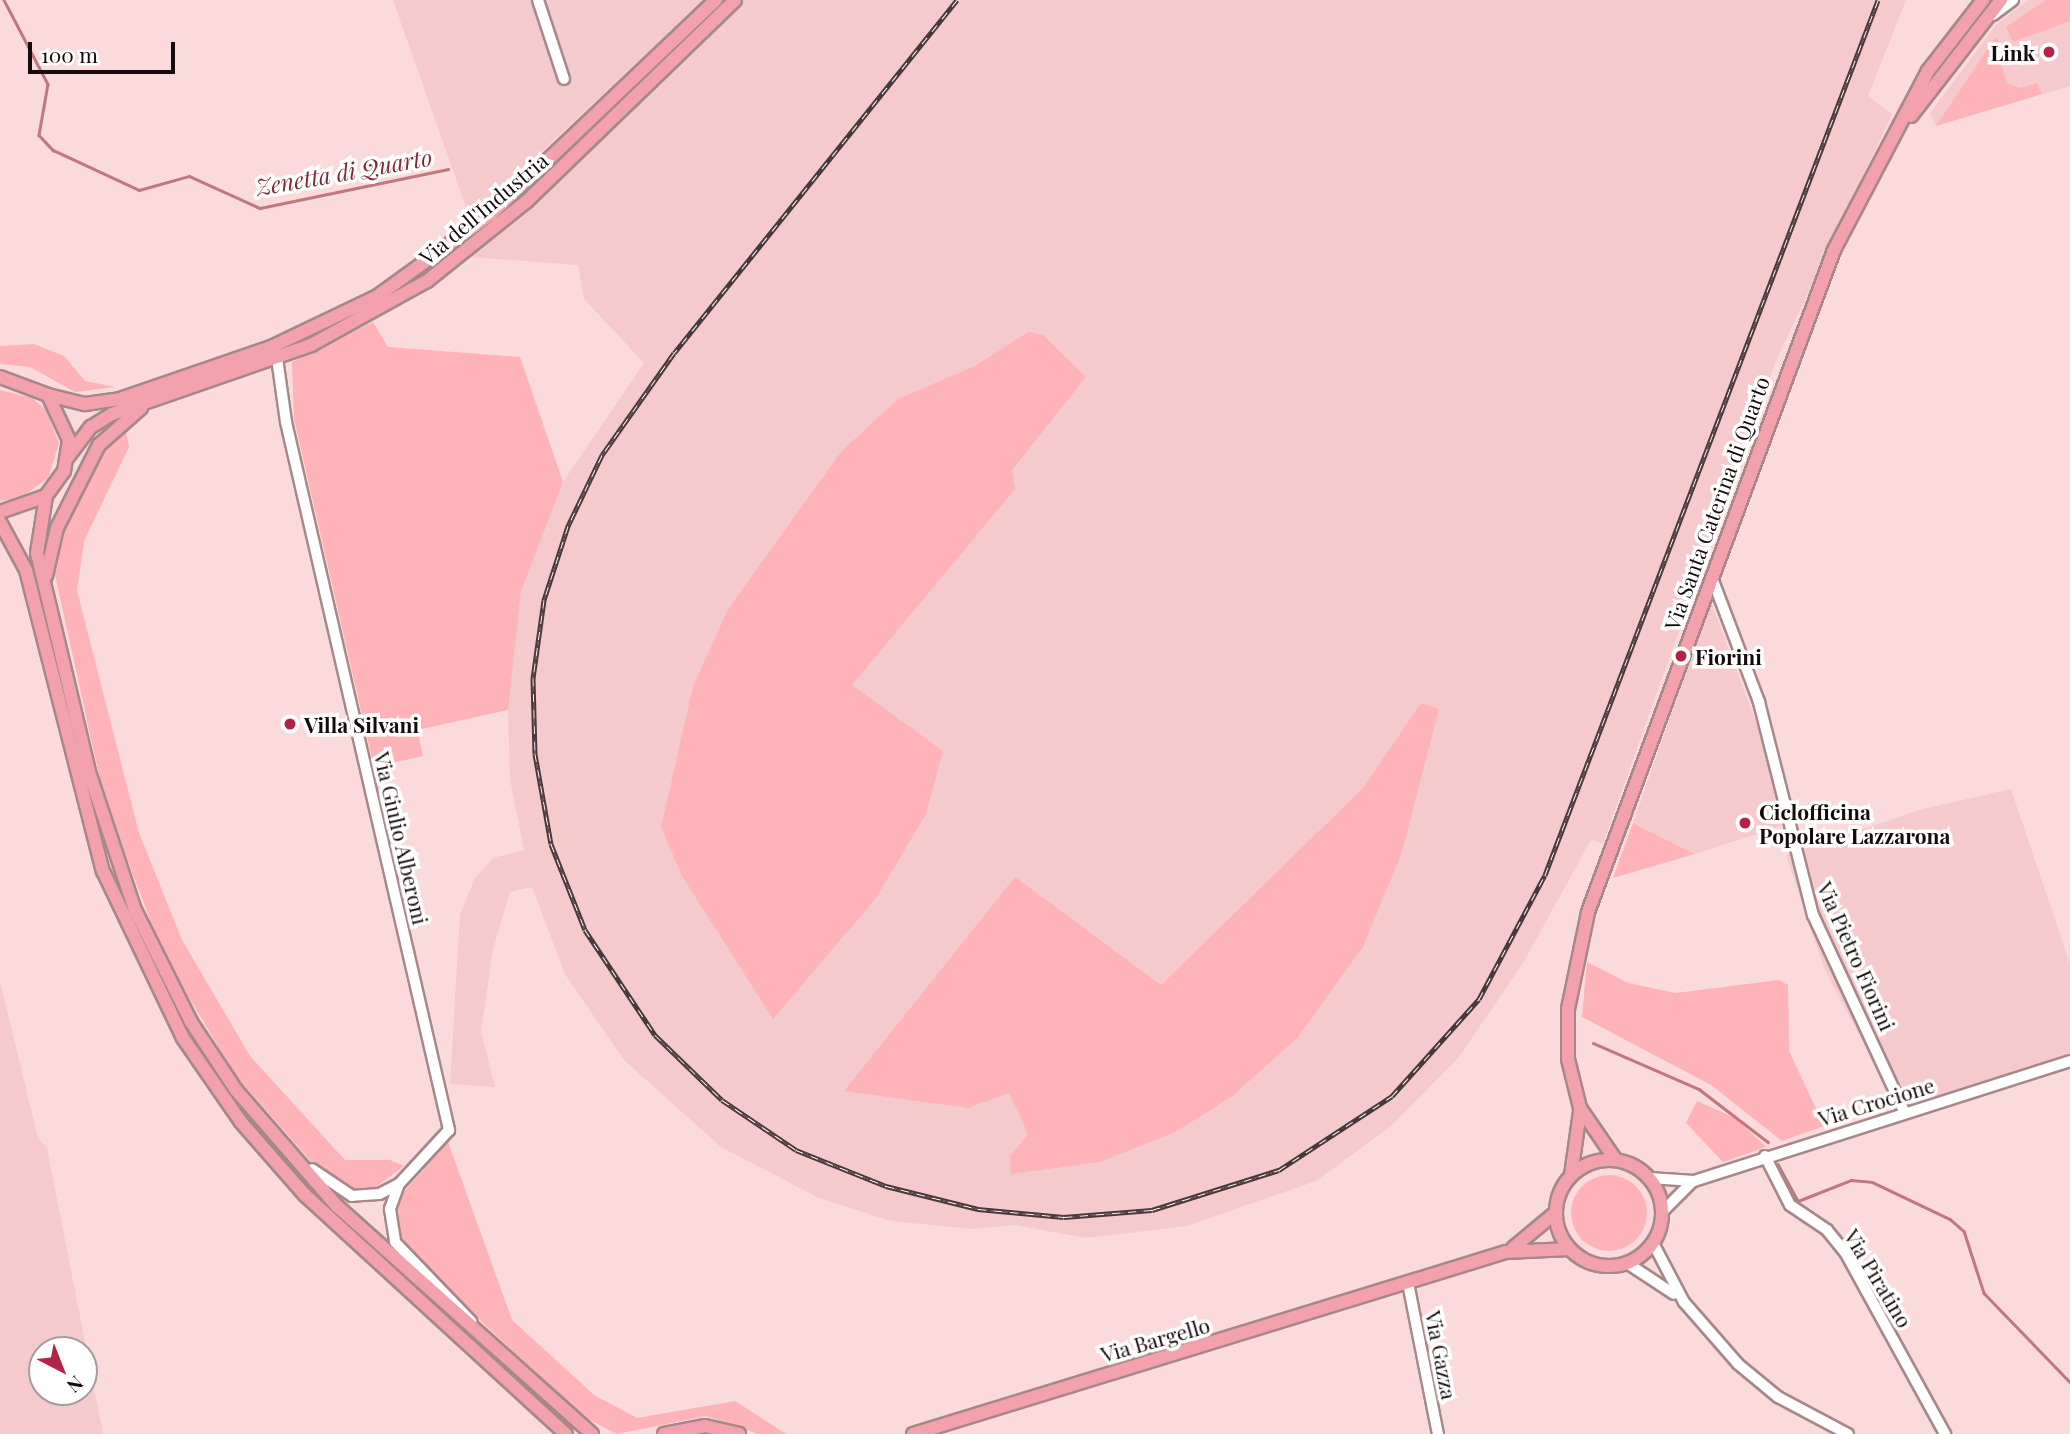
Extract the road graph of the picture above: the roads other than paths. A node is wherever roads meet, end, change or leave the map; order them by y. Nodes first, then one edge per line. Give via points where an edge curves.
1 (538, 0) edge
2 (716, 0) edge
3 (736, 0) edge
4 (1983, 0) edge
5 (2001, 0) edge
6 (2013, 0) edge
7 (1980, 24) junction
8 (564, 79) dead end
9 (1879, 162) junction
10 (277, 358) junction
11 (0, 377) edge
12 (48, 394) junction
13 (154, 402) junction
14 (68, 457) junction
15 (46, 496) junction
16 (0, 512) edge
17 (0, 522) edge
18 (1712, 572) junction
19 (45, 587) junction
20 (2070, 1061) edge
21 (244, 1100) junction
22 (1580, 1108) junction
23 (1905, 1113) junction
24 (1765, 1156) junction
25 (1615, 1159) junction
26 (1571, 1175) junction
27 (1650, 1178) junction
28 (1693, 1181) junction
29 (399, 1184) junction
30 (1663, 1211) junction
31 (1555, 1213) junction
32 (1653, 1243) junction
33 (1569, 1249) junction
34 (1506, 1252) junction
35 (1627, 1263) junction
36 (1408, 1283) junction
37 (1684, 1302) junction
38 (477, 1333) junction
39 (566, 1434) edge
40 (592, 1434) edge
41 (664, 1434) edge
42 (739, 1434) edge
43 (913, 1434) edge
44 (1438, 1434) edge
45 (1848, 1434) edge
46 (1945, 1434) edge

1 - 8 street
2 - 12 main road, Via dell'Industria via 491,214 376,297 271,347 120,399 85,404
3 - 10 main road, Via dell'Industria via 474,247 382,309
4 - 9 main road, Via Santa Caterina di Quarto via 1928,71
5 - 7 main road, Via Santa Caterina di Quarto
6 - 7 street
7 - 9 main road, Via Santa Caterina di Quarto
9 - 18 main road, Via Santa Caterina di Quarto via 1810,307
10 - 13 main road, Via dell'Industria
10 - 29 street, Via Giulio Alberoni via 286,422 449,1130
11 - 12 main road, Via dell'Industria
12 - 14 main road via 66,423
13 - 14 main road, Via dell'Industria via 100,420
13 - 19 main road via 99,445 57,528
14 - 15 main road, Via dell'Industria
15 - 16 main road
15 - 19 main road, Via dell'Industria via 37,540
17 - 39 main road via 26,570 103,871 183,1038 241,1122 305,1195
18 - 22 main road, Via Santa Caterina di Quarto via 1577,953 1568,1059
18 - 23 street, Via Pietro Fiorini via 1759,702 1813,915
19 - 21 main road, Via dell'Industria via 122,878 172,989
20 - 23 street, Via Crocione
21 - 29 street via 335,1190 366,1197
21 - 38 main road, Via dell'Industria via 337,1206
22 - 25 main road, Via Santa Caterina di Quarto
22 - 26 main road, Via Santa Caterina di Quarto
23 - 24 street, Via Crocione
24 - 28 street, Via Crocione
24 - 46 street, Via Piratino via 1790,1205 1827,1230 1844,1252
25 - 26 main road via 1591,1162
25 - 27 main road
26 - 31 main road
27 - 28 street, Via Crocione
27 - 30 main road
28 - 30 street, Via Crocione
29 - 38 street via 390,1209 394,1242 469,1316
30 - 32 main road
31 - 33 main road
31 - 34 main road
32 - 35 main road
32 - 37 street
33 - 34 main road
33 - 35 main road via 1596,1265
34 - 36 main road
35 - 37 street
36 - 43 main road, Via Bargello
36 - 44 street, Via Gazza
37 - 45 street via 1738,1364 1778,1397
38 - 40 main road, Via dell'Industria
41 - 42 main road via 705,1426

